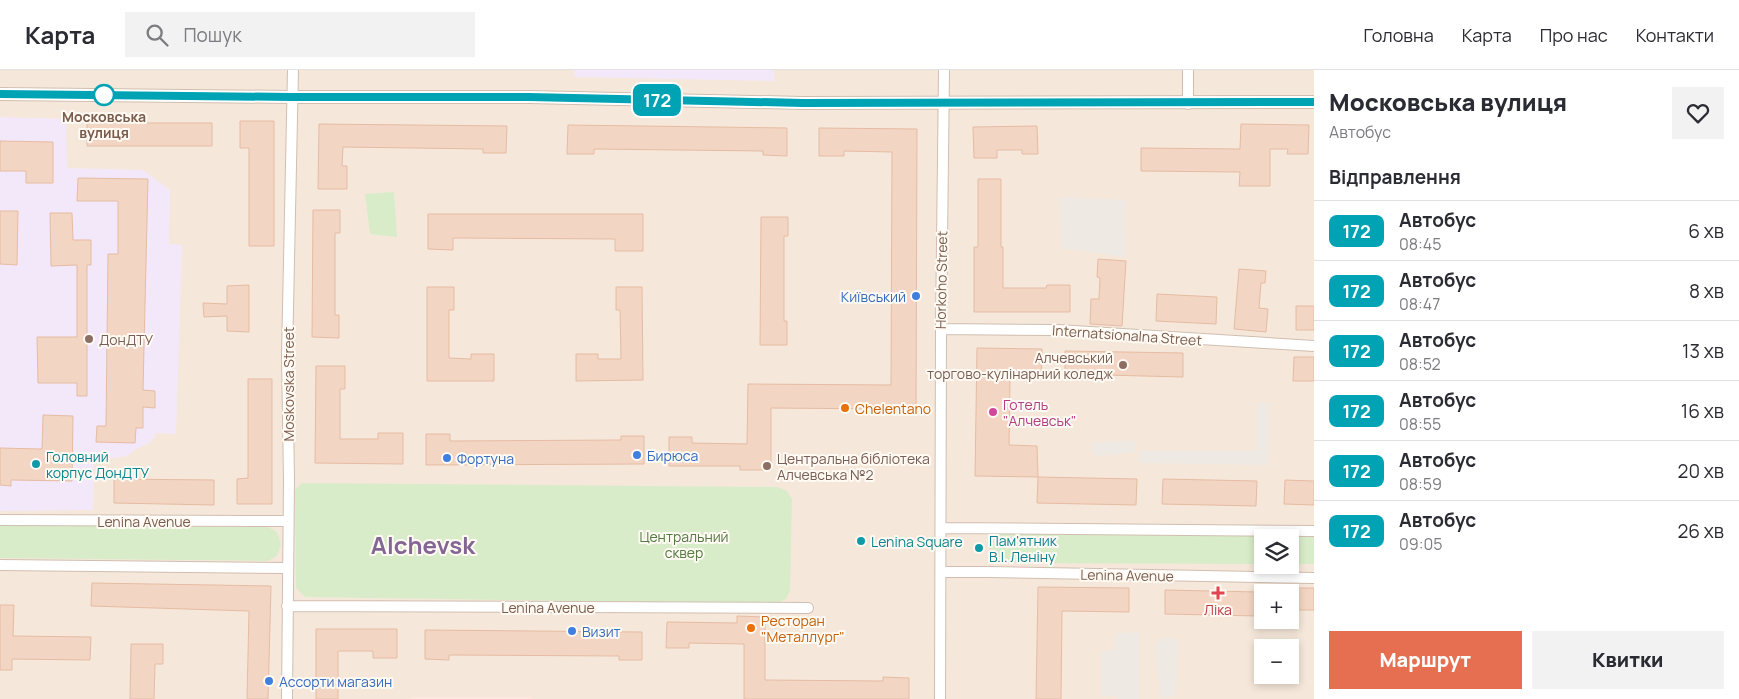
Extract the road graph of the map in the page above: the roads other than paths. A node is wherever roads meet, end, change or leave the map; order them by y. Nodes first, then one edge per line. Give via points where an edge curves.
1 (293, 70) edge
2 (944, 70) edge
3 (1188, 70) edge
4 (0, 94) edge
5 (292, 97) junction
6 (1314, 102) edge
7 (944, 103) junction
8 (1188, 104) junction
9 (941, 329) junction
10 (1314, 346) edge
11 (0, 520) edge
12 (288, 521) junction
13 (941, 528) junction
14 (1314, 531) edge
15 (0, 565) edge
16 (287, 568) junction
17 (941, 572) junction
18 (1314, 578) edge
19 (287, 606) junction
20 (808, 608) dead end
21 (287, 699) edge
22 (940, 699) edge

1 - 5 street, Moskovska Street
2 - 7 street, Horkoho Street
3 - 8 street
4 - 5 street
5 - 7 street
5 - 12 street, Moskovska Street via 287,356
6 - 8 street
7 - 8 street
7 - 9 street, Horkoho Street
9 - 10 street, Internatsionalna Street via 1058,330
9 - 13 street, Horkoho Street
11 - 12 street, Lenina Avenue
12 - 16 street, Moskovska Street
13 - 14 street
13 - 17 street, Horkoho Street
15 - 16 street
16 - 19 street, Moskovska Street
17 - 18 street, Lenina Avenue
17 - 22 street, Horkoho Street
19 - 20 street, Lenina Avenue
19 - 21 street, Moskovska Street

